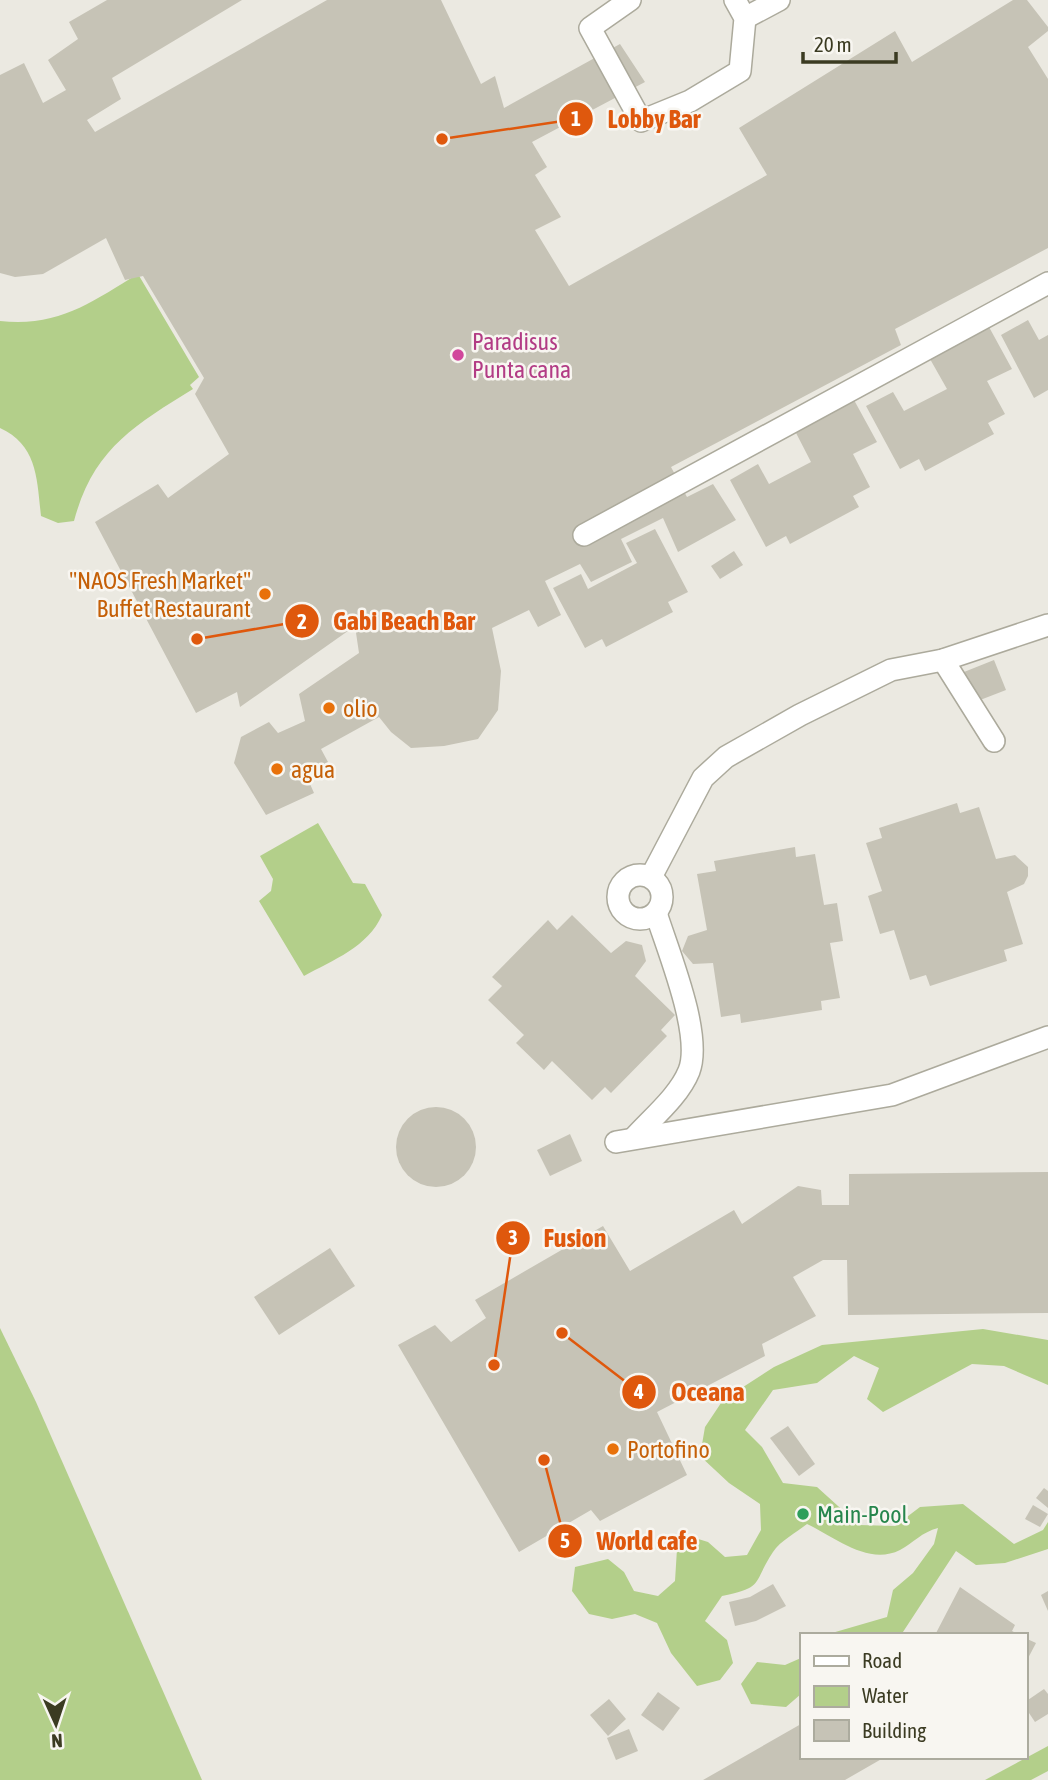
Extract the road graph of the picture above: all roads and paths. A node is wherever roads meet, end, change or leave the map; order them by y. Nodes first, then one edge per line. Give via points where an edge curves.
1 (630, 0) edge
2 (779, 0) edge
3 (740, 9) edge
4 (1048, 283) edge
5 (584, 535) dead end
6 (1048, 625) edge
7 (943, 660) junction
8 (994, 741) dead end
9 (651, 877) junction
10 (656, 913) junction
11 (1048, 1037) edge

1 - 3 lane via 590,28 641,121 690,101 740,71
2 - 3 lane
4 - 5 lane
6 - 7 lane
7 - 8 lane
7 - 9 lane via 891,670 726,757 703,778
9 - 10 lane via 661,888 663,900
9 - 10 lane via 635,875 623,881 618,897 621,910 633,918
10 - 11 lane via 691,1029 693,1050 689,1071 677,1090 625,1140 892,1095

